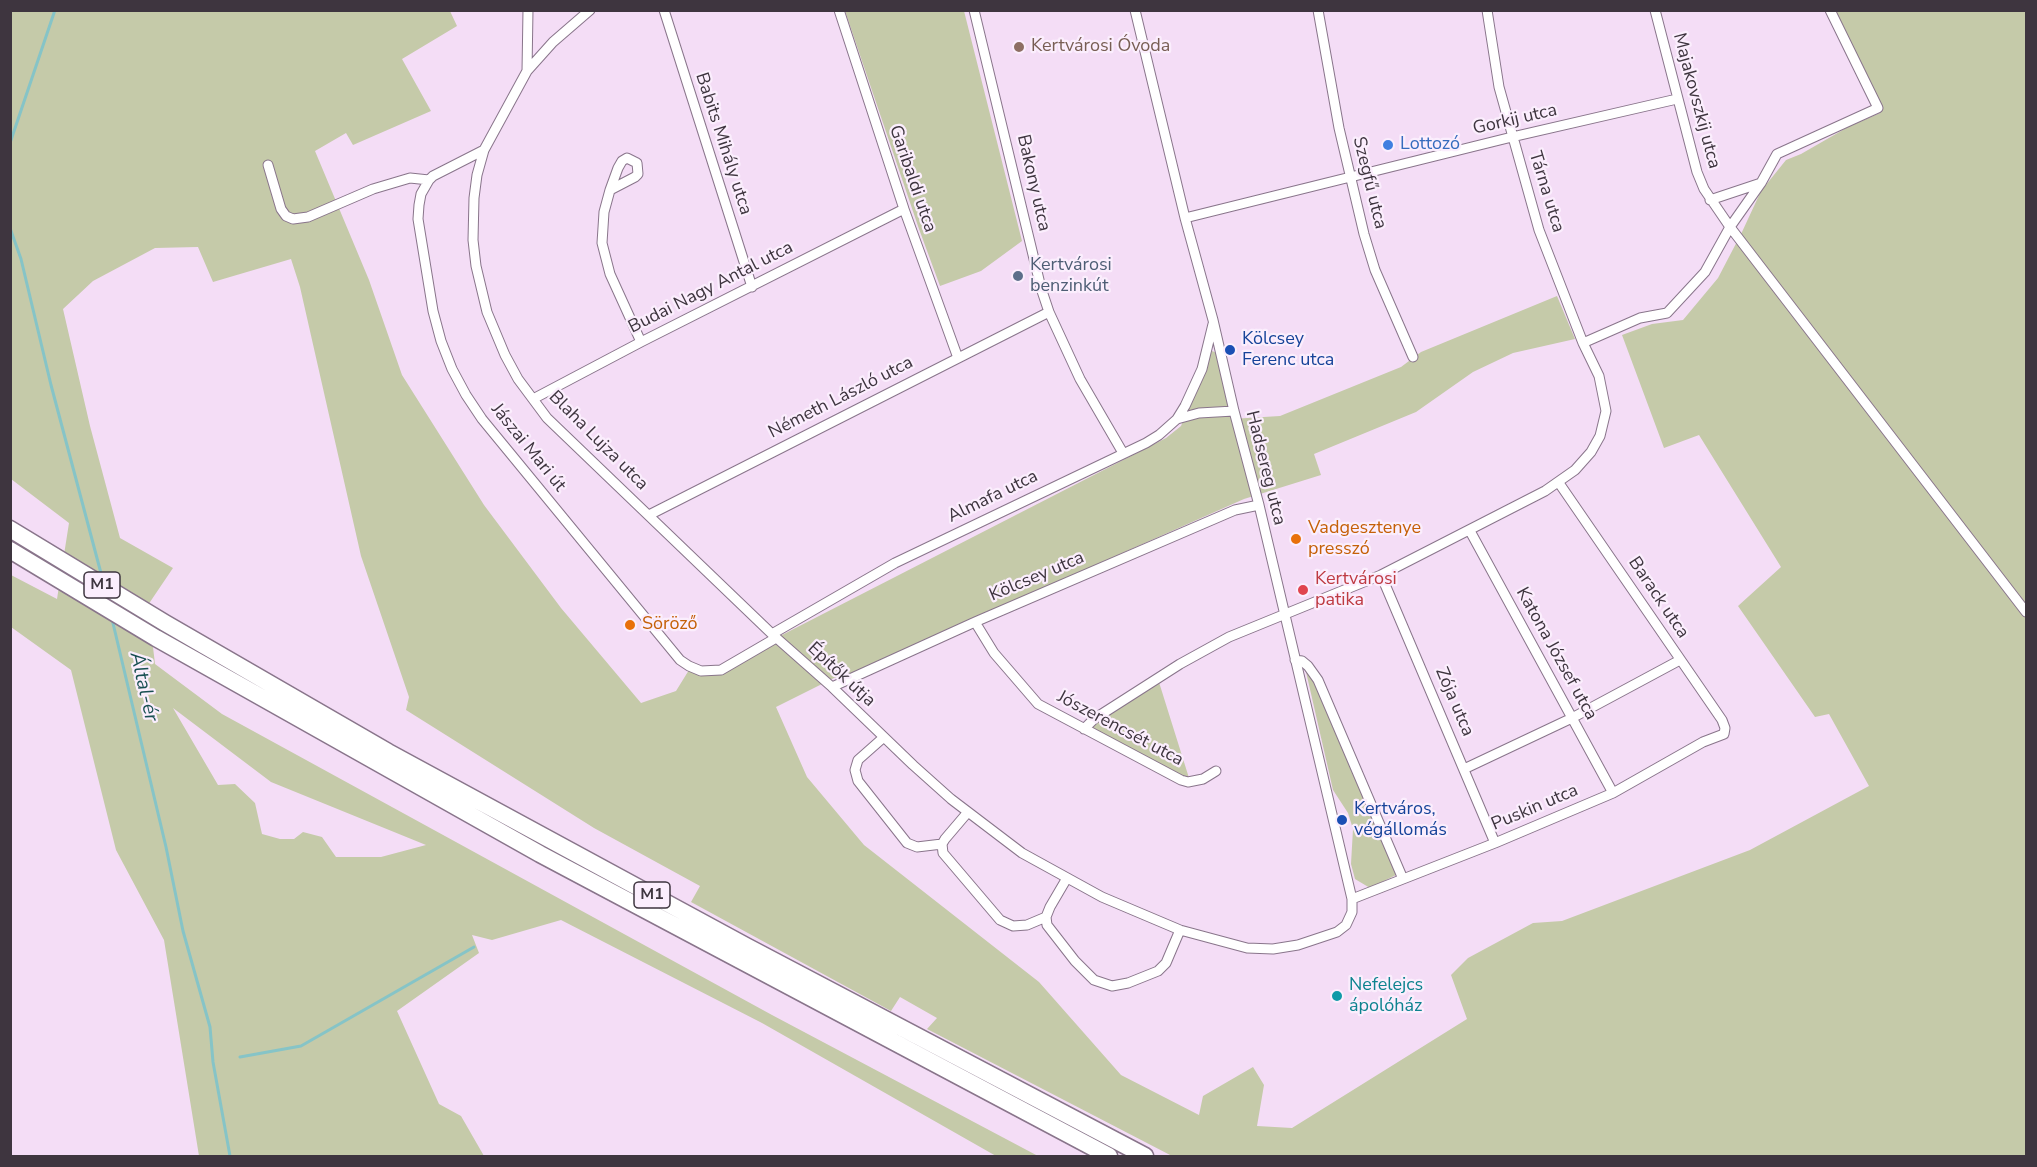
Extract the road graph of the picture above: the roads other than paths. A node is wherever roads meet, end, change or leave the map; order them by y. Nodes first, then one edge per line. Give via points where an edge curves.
1 (528, 10) edge
2 (590, 10) edge
3 (664, 10) edge
4 (839, 10) edge
5 (974, 10) edge
6 (1135, 10) edge
7 (1318, 10) edge
8 (1487, 10) edge
9 (1655, 10) edge
10 (1830, 10) edge
11 (527, 71) junction
12 (1677, 99) junction
13 (1512, 137) junction
14 (484, 150) junction
15 (268, 165) dead end
16 (1349, 177) junction
17 (429, 180) junction
18 (1761, 183) junction
19 (610, 190) dead end
20 (1710, 200) junction
21 (904, 209) junction
22 (1185, 218) junction
23 (1730, 227) junction
24 (752, 287) junction
25 (1049, 312) junction
26 (1213, 320) junction
27 (641, 342) junction
28 (1582, 344) junction
29 (1413, 357) dead end
30 (958, 358) junction
31 (533, 399) junction
32 (1234, 411) junction
33 (1177, 419) junction
34 (1123, 453) junction
35 (1559, 483) junction
36 (1259, 505) junction
37 (649, 514) junction
38 (10, 529) edge
39 (1470, 531) junction
40 (10, 550) edge
41 (1381, 574) junction
42 (2026, 612) edge
43 (1283, 615) junction
44 (975, 621) junction
45 (774, 636) junction
46 (1295, 660) junction
47 (1680, 660) junction
48 (832, 687) junction
49 (1572, 718) junction
50 (1084, 729) junction
51 (1724, 734) joint
52 (884, 737) junction
53 (1464, 769) junction
54 (1216, 771) dead end
55 (1613, 793) junction
56 (968, 812) junction
57 (1496, 843) junction
58 (942, 844) junction
59 (1067, 878) junction
60 (1403, 879) junction
61 (1352, 899) junction
62 (1352, 912) joint
63 (1046, 917) junction
64 (1180, 930) junction
65 (1109, 1156) edge
66 (1145, 1156) edge

1 - 11 street
2 - 11 street, Blaha Lujza utca
3 - 24 street, Babits Mihály utca
4 - 21 street, Garibaldi utca
5 - 25 street, Bakony utca
6 - 22 street, Hadsereg utca
7 - 16 street, Szegfű utca
8 - 13 street, Tárna utca via 1499,87
9 - 12 street, Majakovszkij utca
10 - 18 street via 1878,108 1777,154
11 - 14 street, Blaha Lujza utca
12 - 13 street, Gorkij utca
12 - 20 street, Majakovszkij utca via 1697,172
13 - 16 street, Gorkij utca
13 - 28 street, Tárna utca via 1539,230
14 - 17 street
14 - 31 street, Blaha Lujza utca via 474,198 476,266 495,333 518,379
15 - 17 street via 281,209 293,219 308,217 410,178
16 - 22 street, Gorkij utca
16 - 29 street, Szegfű utca via 1375,270
17 - 45 street, Jászai Mari út via 421,194 418,219 434,311 452,369 482,420 680,660 701,670 721,670
18 - 20 street
18 - 23 street
19 - 27 street via 602,227 606,260
20 - 23 street, Majakovszkij utca
21 - 24 street, Budai Nagy Antal utca
21 - 30 street, Garibaldi utca
22 - 26 street, Hadsereg utca
23 - 28 street via 1705,272 1667,313 1640,318
23 - 42 street, Majakovszkij utca
24 - 27 street, Budai Nagy Antal utca
25 - 30 street, Németh László utca
25 - 34 street, Bakony utca via 1080,379
26 - 32 street, Hadsereg utca
26 - 33 street, Hadsereg utca via 1202,369
27 - 31 street, Budai Nagy Antal utca
28 - 35 street, Tárna utca via 1599,376 1606,411 1591,452
30 - 37 street, Németh László utca
31 - 37 street, Blaha Lujza utca via 563,435
32 - 33 street, Almafa utca
32 - 36 street, Hadsereg utca
33 - 34 street, Almafa utca via 1159,435
34 - 45 street, Almafa utca via 895,562
35 - 39 street, Tárna utca
35 - 47 street, Barack utca
36 - 43 street, Hadsereg utca
36 - 44 street, Kölcsey utca via 1235,510
37 - 45 street, Blaha Lujza utca
38 - 66 highway, M1 via 388,752
39 - 41 street, Tárna utca
39 - 49 street, Katona József utca
40 - 65 highway, M1 via 156,638 550,859
41 - 43 street, Tárna utca
41 - 53 street, Zója utca
43 - 46 street, Hadsereg utca
43 - 50 street, Tárna utca via 1229,637 1180,664
44 - 48 street, Kölcsey utca
44 - 50 street, Jószerencsét utca via 994,653 1038,704
45 - 48 street, Építők útja
46 - 60 street via 1308,666 1318,680
46 - 61 street, Hadsereg utca
47 - 49 street
47 - 51 street, Barack utca via 1722,720
48 - 52 street, Építők útja
49 - 53 street
49 - 55 street, Katona József utca
50 - 54 street, Jószerencsét utca via 1181,780 1203,779
51 - 55 street, Puskin utca
52 - 56 street, Építők útja
52 - 58 street via 858,760 858,781 907,843 917,847
53 - 57 street, Zója utca
55 - 57 street, Puskin utca
56 - 58 street
56 - 59 street, Építők útja via 1022,853
57 - 60 street, Puskin utca
58 - 63 street via 943,853 1000,920 1013,926 1027,926
59 - 63 street
59 - 64 street, Építők útja via 1132,912
60 - 61 street, Puskin utca
61 - 62 street, Hadsereg utca
62 - 64 street, Építők útja via 1337,932 1274,949 1247,948
63 - 64 street via 1047,925 1075,961 1094,980 1112,986 1158,971 1166,963

